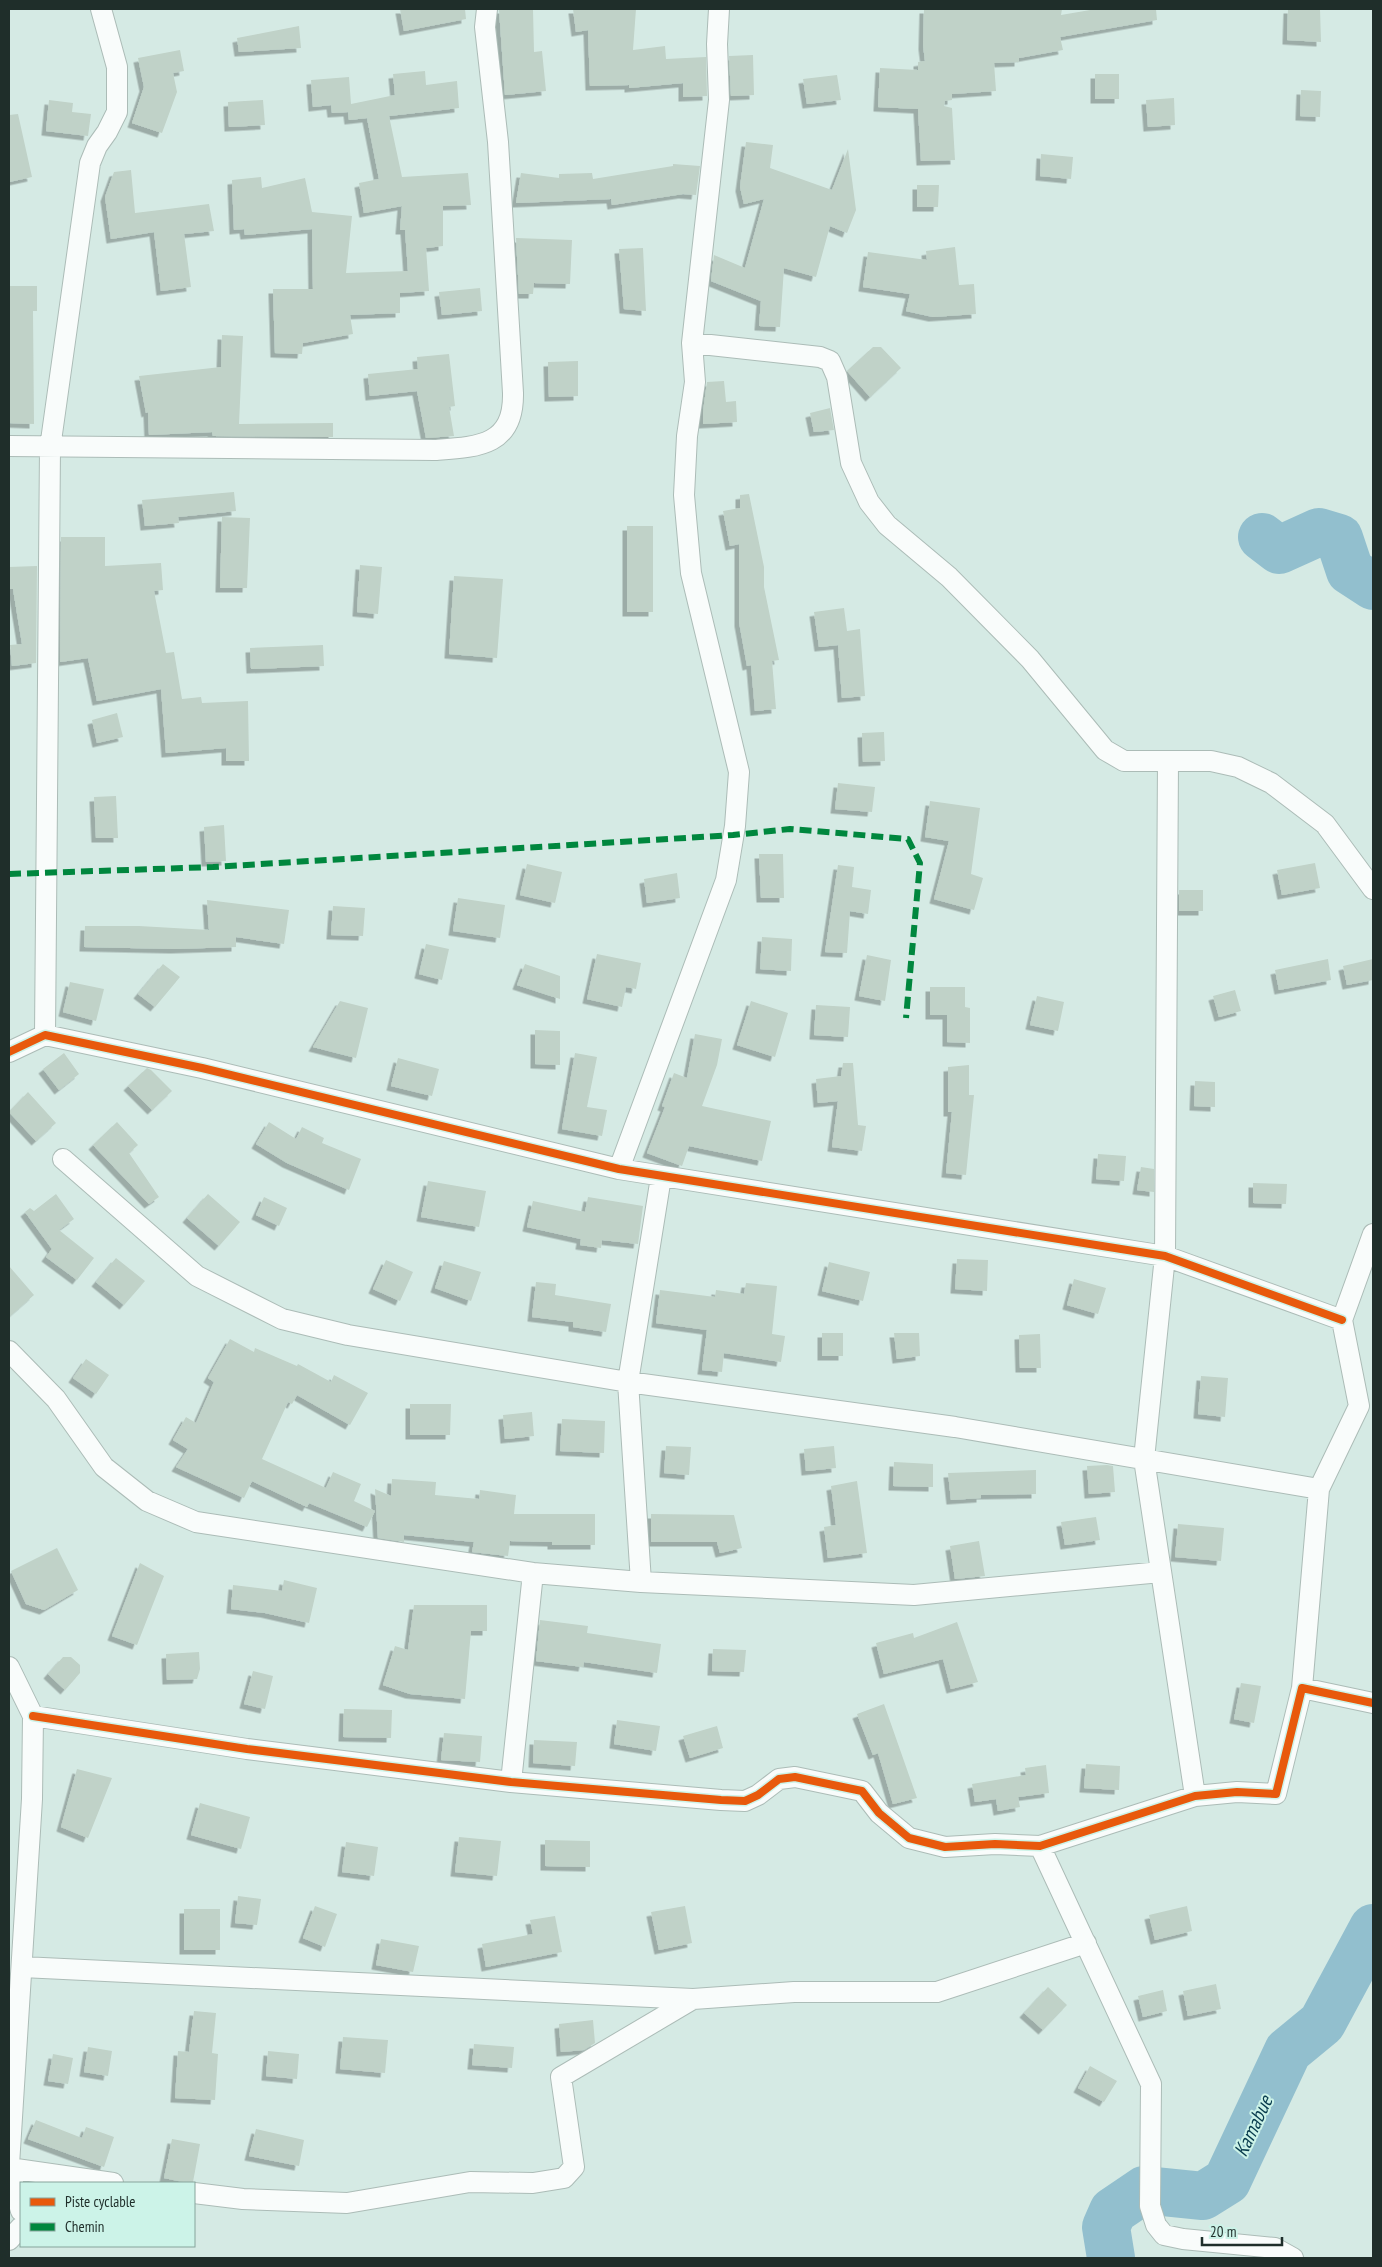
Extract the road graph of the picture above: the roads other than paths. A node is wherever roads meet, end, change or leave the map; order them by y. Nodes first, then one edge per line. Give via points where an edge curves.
1 (101, 9) edge
2 (486, 9) edge
3 (719, 9) edge
4 (692, 343) junction
5 (9, 446) edge
6 (50, 448) junction
7 (1168, 761) junction
8 (1373, 889) edge
9 (45, 1035) junction
10 (9, 1052) edge
11 (63, 1159) dead end
12 (619, 1169) junction
13 (661, 1177) junction
14 (1373, 1234) edge
15 (1165, 1256) junction
16 (1342, 1320) junction
17 (9, 1351) edge
18 (628, 1382) junction
19 (1144, 1459) junction
20 (1319, 1489) junction
21 (1161, 1572) junction
22 (533, 1573) junction
23 (640, 1582) junction
24 (9, 1667) edge
25 (1302, 1688) junction
26 (1373, 1704) edge
27 (34, 1716) junction
28 (511, 1782) junction
29 (1195, 1796) junction
30 (1040, 1846) junction
31 (1086, 1943) junction
32 (22, 1967) junction
33 (693, 2000) junction
34 (9, 2167) edge
35 (106, 2182) edge
36 (195, 2194) edge
37 (20, 2207) edge
38 (20, 2228) edge
39 (9, 2240) edge
40 (1293, 2258) edge

1 - 6 street via 117,67 117,112 90,163
2 - 6 street via 485,27 498,142 513,410 505,430 494,439 474,447 436,450
3 - 4 street via 719,100
4 - 7 street via 820,357 830,361 837,377 851,463 870,502 887,525 949,577 1030,659 1105,750 1124,761
4 - 12 street via 695,382 687,436 684,495 691,573 739,772 735,826 726,880
5 - 6 street
6 - 9 street
7 - 8 street via 1211,760 1238,767 1271,783 1325,824
7 - 15 street
9 - 10 street
9 - 12 street via 202,1068
11 - 18 street via 197,1276 282,1319 348,1335
12 - 13 street
13 - 15 street
13 - 18 street
14 - 16 street
15 - 16 street
15 - 19 street
16 - 20 street via 1358,1406
17 - 22 street via 56,1400 104,1467 147,1501 196,1522
18 - 19 street via 955,1427
18 - 23 street
19 - 20 street
19 - 21 street
20 - 25 street
21 - 23 street via 914,1595
21 - 29 street
22 - 23 street
22 - 28 street
24 - 27 street
25 - 26 street
25 - 29 street via 1276,1794 1237,1792
27 - 28 street via 247,1749
27 - 32 street
28 - 30 street via 745,1801 779,1779 795,1777 862,1791 879,1813 909,1838 945,1847
29 - 30 street
30 - 31 street
31 - 33 street via 937,1992 794,1992
31 - 40 street via 1151,2084 1150,2206 1156,2225 1164,2235 1275,2248
32 - 33 street
32 - 34 street
33 - 36 street via 561,2077 574,2166 564,2178 533,2183 470,2182 347,2203 243,2200
34 - 35 street
34 - 37 street
38 - 39 street

